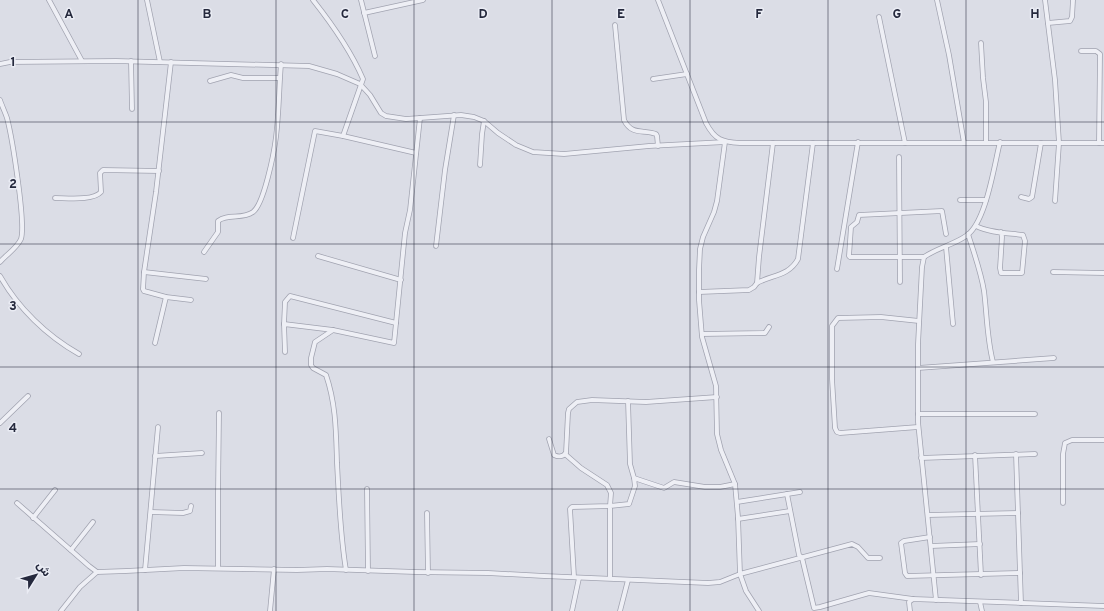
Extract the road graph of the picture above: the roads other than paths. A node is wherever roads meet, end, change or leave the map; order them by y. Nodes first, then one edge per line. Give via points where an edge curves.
1 (49, 0) edge
2 (147, 0) edge
3 (313, 0) edge
4 (361, 0) edge
5 (423, 0) edge
6 (658, 0) edge
7 (937, 0) edge
8 (1045, 0) edge
9 (1073, 0) edge
10 (364, 14) junction
11 (879, 17) dead end
12 (1048, 23) junction
13 (615, 25) dead end
14 (981, 43) dead end
15 (1081, 51) dead end
16 (375, 56) dead end
17 (82, 60) junction
18 (131, 61) junction
19 (160, 62) junction
20 (172, 62) junction
21 (0, 64) edge
22 (281, 64) junction
23 (687, 74) junction
24 (280, 78) junction
25 (653, 79) dead end
26 (210, 81) dead end
27 (360, 84) junction
28 (0, 100) edge
29 (132, 109) dead end
30 (454, 115) junction
31 (420, 118) junction
32 (484, 121) junction
33 (343, 136) junction
34 (724, 142) junction
35 (858, 142) junction
36 (964, 142) junction
37 (986, 142) junction
38 (1000, 142) junction
39 (774, 143) junction
40 (813, 143) junction
41 (905, 143) junction
42 (1041, 143) junction
43 (1059, 143) junction
44 (1102, 143) edge
45 (658, 146) junction
46 (416, 153) junction
47 (899, 157) dead end
48 (480, 165) dead end
49 (159, 171) junction
50 (1021, 197) dead end
51 (55, 198) dead end
52 (960, 200) dead end
53 (986, 200) junction
54 (1055, 201) dead end
55 (899, 213) junction
56 (976, 226) junction
57 (1001, 232) junction
58 (946, 234) dead end
59 (968, 234) junction
60 (293, 238) dead end
61 (436, 246) dead end
62 (946, 247) junction
63 (204, 252) dead end
64 (318, 256) dead end
65 (900, 256) junction
66 (924, 256) junction
67 (0, 261) edge
68 (837, 269) dead end
69 (144, 272) junction
70 (1053, 272) dead end
71 (1104, 273) edge
72 (0, 276) edge
73 (206, 279) dead end
74 (401, 280) junction
75 (900, 282) dead end
76 (757, 283) junction
77 (699, 292) junction
78 (166, 297) junction
79 (191, 300) dead end
80 (919, 321) junction
81 (396, 323) junction
82 (284, 324) junction
83 (954, 324) dead end
84 (769, 327) dead end
85 (333, 330) junction
86 (702, 334) junction
87 (156, 343) dead end
88 (284, 352) dead end
89 (79, 354) dead end
90 (1054, 358) dead end
91 (993, 362) junction
92 (918, 368) junction
93 (28, 396) dead end
94 (717, 398) junction
95 (628, 402) junction
96 (219, 413) dead end
97 (918, 414) junction
98 (1035, 414) dead end
99 (0, 423) edge
100 (158, 427) dead end
101 (918, 427) junction
102 (549, 439) dead end
103 (1104, 440) edge
104 (202, 453) dead end
105 (565, 454) junction
106 (1016, 454) junction
107 (1035, 454) dead end
108 (975, 455) junction
109 (155, 456) junction
110 (921, 458) junction
111 (634, 478) junction
112 (735, 484) junction
113 (367, 489) dead end
114 (55, 490) dead end
115 (800, 492) dead end
116 (786, 494) junction
117 (737, 502) junction
118 (17, 503) dead end
119 (1063, 503) dead end
120 (191, 506) dead end
121 (610, 506) junction
122 (790, 511) junction
123 (151, 512) junction
124 (427, 513) dead end
125 (1018, 513) junction
126 (978, 514) junction
127 (928, 515) junction
128 (33, 518) junction
129 (738, 519) junction
130 (93, 522) dead end
131 (930, 537) junction
132 (980, 544) junction
133 (931, 546) junction
134 (71, 550) junction
135 (802, 558) junction
136 (880, 558) dead end
137 (218, 568) junction
138 (274, 569) junction
139 (145, 570) junction
140 (346, 570) junction
141 (368, 571) junction
142 (98, 572) junction
143 (428, 573) junction
144 (1020, 573) junction
145 (740, 574) junction
146 (981, 574) junction
147 (934, 576) junction
148 (574, 577) junction
149 (579, 578) junction
150 (610, 578) junction
151 (628, 580) junction
152 (913, 599) junction
153 (936, 600) junction
154 (980, 602) junction
155 (1021, 604) junction
156 (1080, 606) junction
157 (1104, 606) edge
158 (814, 610) edge
159 (61, 611) edge
160 (270, 611) edge
161 (572, 611) edge
162 (620, 611) edge
163 (759, 611) edge
164 (910, 611) edge
165 (982, 611) edge
166 (1080, 611) edge

1 - 17 street
2 - 19 street
3 - 27 street via 358,68 363,79
4 - 10 street
5 - 10 street
6 - 23 street
7 - 36 street
8 - 12 street
9 - 12 street via 1070,21
10 - 16 street
11 - 41 street
12 - 43 street
13 - 45 street via 624,120 633,130 656,134
14 - 37 street via 986,102
15 - 44 street via 1096,51 1100,54
17 - 18 street
17 - 21 street
18 - 19 street
18 - 29 street
19 - 20 street
20 - 22 street
20 - 49 street
22 - 24 street
22 - 27 street via 315,67
23 - 25 street
23 - 34 street via 710,130
24 - 26 street via 243,78 231,75
24 - 63 street via 276,137 259,205 248,215 224,216 218,221 218,232
27 - 31 street via 386,116
27 - 33 street
28 - 67 street via 9,129 22,229 19,242
30 - 31 street
30 - 32 street via 466,115
30 - 61 street
31 - 46 street
32 - 45 street via 516,145 533,152 564,154
32 - 48 street
33 - 46 street
33 - 60 street via 314,131
34 - 39 street
34 - 45 street
34 - 77 street via 717,201 700,249
35 - 40 street
35 - 41 street
35 - 68 street
36 - 37 street
36 - 41 street
37 - 38 street
38 - 42 street
38 - 53 street
39 - 40 street
39 - 76 street
40 - 76 street via 798,259 783,274
42 - 43 street
42 - 50 street via 1032,197
43 - 44 street
43 - 54 street
46 - 74 street
47 - 55 street
49 - 51 street via 103,170 100,173 101,192 98,195
49 - 69 street
52 - 53 street
53 - 56 street
55 - 58 street via 942,211
55 - 65 street
55 - 65 street via 860,215 851,227 849,256
56 - 57 street
56 - 59 street
57 - 57 street via 1025,237 1022,273 1001,273
59 - 62 street
59 - 91 street via 984,291 989,348
62 - 66 street
62 - 83 street
64 - 74 street
65 - 66 street
65 - 75 street
66 - 80 street
69 - 73 street
69 - 78 street via 143,291
70 - 71 street
72 - 89 street via 24,309 42,328 61,344
74 - 81 street
76 - 77 street via 749,290
77 - 86 street
78 - 79 street
78 - 87 street
80 - 92 street
80 - 101 street via 881,317 838,318 832,326 832,379 837,432
81 - 82 street via 290,296 285,302
81 - 85 street via 394,343
82 - 85 street
82 - 88 street
84 - 86 street via 766,332
85 - 140 street via 315,342 311,363 313,368 326,375 335,410 342,546
86 - 94 street
90 - 91 street
91 - 92 street
92 - 97 street
93 - 99 street
94 - 95 street
94 - 112 street via 718,440
95 - 105 street via 592,400 573,405 568,412
95 - 111 street via 630,464
96 - 137 street
97 - 98 street
97 - 101 street
100 - 109 street
101 - 110 street
102 - 105 street via 554,455 558,457
103 - 119 street via 1072,440 1065,443
104 - 109 street
105 - 121 street via 607,485 611,493
106 - 107 street
106 - 108 street
106 - 125 street
108 - 110 street
108 - 126 street
109 - 123 street
110 - 127 street
111 - 112 street via 664,488 674,482 705,487
111 - 121 street via 635,486 629,504
112 - 117 street
113 - 141 street
114 - 128 street
115 - 116 street
116 - 117 street
116 - 122 street
117 - 129 street
118 - 128 street
120 - 123 street via 190,511 183,513
121 - 148 street via 572,506 570,509
121 - 150 street
122 - 129 street
122 - 135 street via 798,555
123 - 139 street
124 - 143 street
125 - 126 street
125 - 144 street
126 - 127 street
126 - 132 street
127 - 131 street
128 - 134 street
129 - 145 street
130 - 134 street
131 - 133 street
131 - 147 street via 903,541 901,545 906,575
132 - 133 street
132 - 146 street
133 - 147 street
134 - 142 street
135 - 136 street via 852,544 868,558
135 - 145 street
135 - 158 street
137 - 138 street
137 - 139 street
138 - 140 street
138 - 160 street
139 - 142 street
140 - 141 street
141 - 143 street
142 - 159 street via 80,587
143 - 148 street
144 - 146 street
144 - 155 street
145 - 151 street via 713,583
145 - 163 street via 746,591
146 - 147 street
147 - 153 street
148 - 149 street
149 - 150 street
149 - 161 street
150 - 151 street
151 - 162 street
152 - 153 street
152 - 158 street via 869,593
152 - 164 street via 909,602
153 - 154 street
154 - 155 street
154 - 165 street
155 - 156 street
156 - 157 street
156 - 166 street

